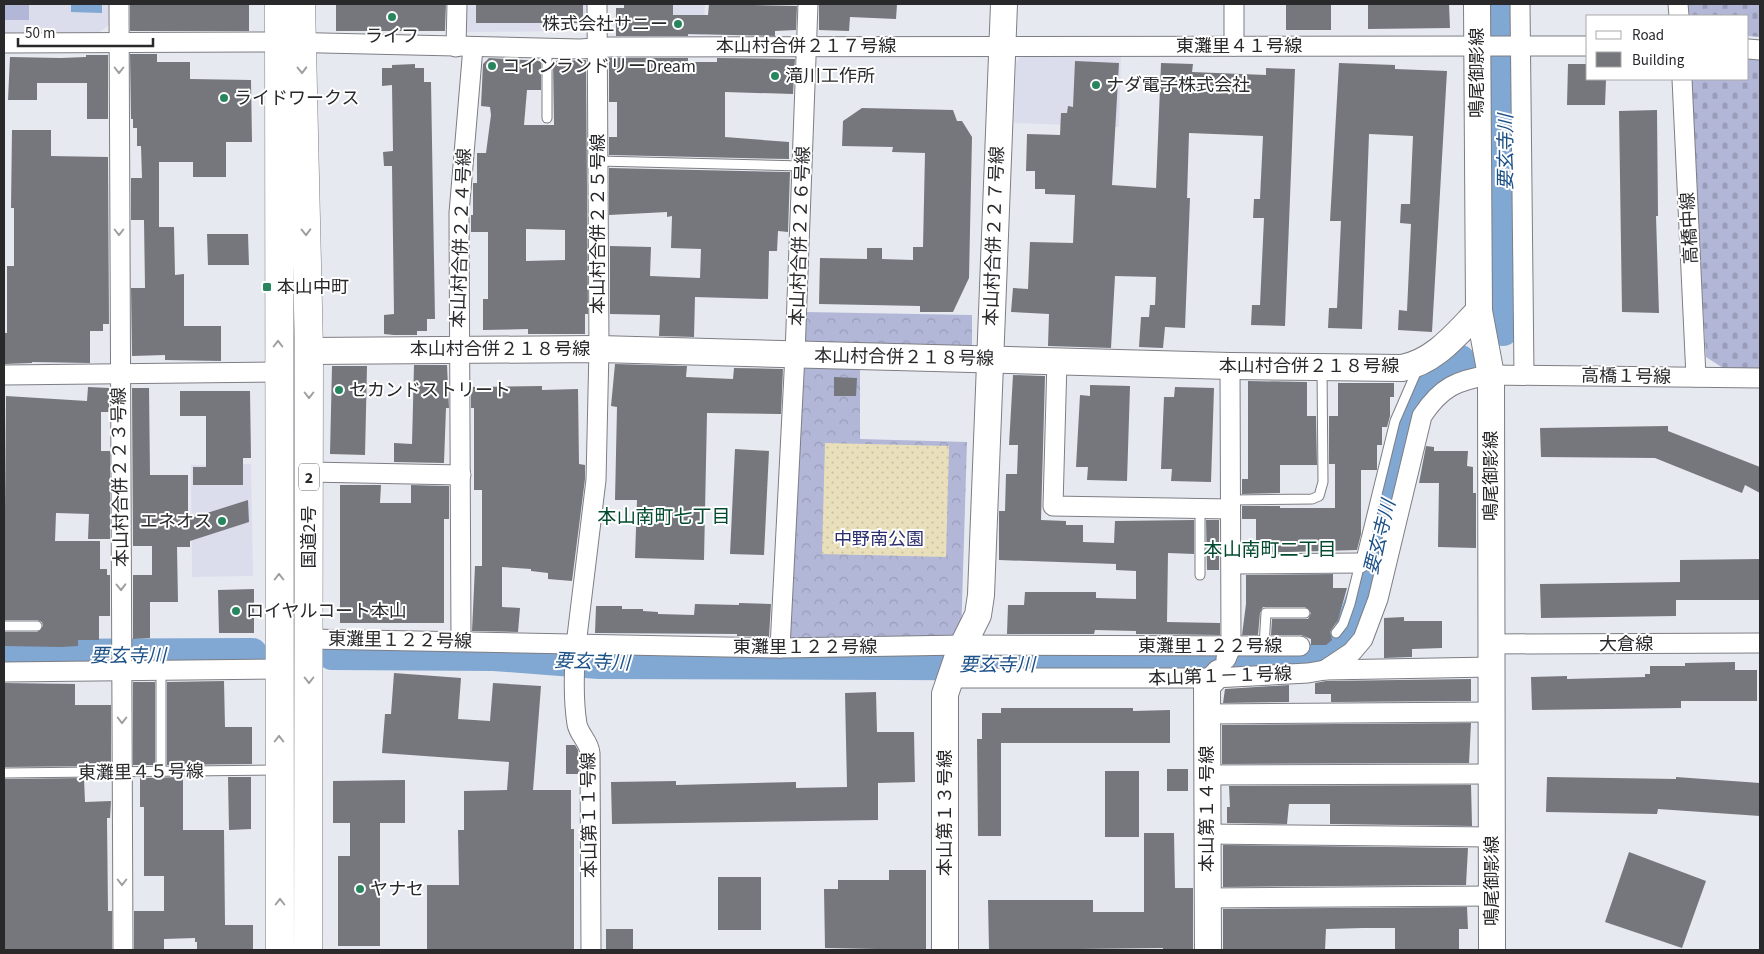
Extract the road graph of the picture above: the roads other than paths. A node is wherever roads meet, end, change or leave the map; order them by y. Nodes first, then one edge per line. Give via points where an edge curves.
1 (119, 4) edge
2 (279, 4) edge
3 (301, 4) edge
4 (456, 4) edge
5 (597, 4) edge
6 (808, 4) edge
7 (1004, 4) edge
8 (1234, 4) edge
9 (1476, 4) edge
10 (1520, 4) edge
11 (290, 42) junction
12 (4, 43) edge
13 (119, 43) junction
14 (806, 45) junction
15 (1486, 45) junction
16 (1518, 45) junction
17 (1234, 46) junction
18 (1586, 46) edge
19 (465, 47) junction
20 (1002, 47) junction
21 (547, 48) junction
22 (597, 48) junction
23 (1682, 80) edge
24 (547, 118) dead end
25 (598, 161) junction
26 (803, 166) junction
27 (1479, 311) junction
28 (458, 349) junction
29 (599, 349) junction
30 (309, 351) junction
31 (795, 354) junction
32 (989, 359) junction
33 (1057, 361) junction
34 (1420, 364) junction
35 (1230, 366) junction
36 (1322, 368) junction
37 (278, 372) junction
38 (119, 374) junction
39 (4, 375) edge
40 (1491, 375) junction
41 (1524, 375) junction
42 (1696, 377) junction
43 (1760, 378) edge
44 (308, 472) junction
45 (461, 476) junction
46 (1230, 504) junction
47 (1200, 508) junction
48 (1360, 563) junction
49 (1230, 564) junction
50 (1200, 575) dead end
51 (1305, 612) dead end
52 (4, 626) edge
53 (37, 626) dead end
54 (1336, 634) dead end
55 (309, 639) junction
56 (461, 640) junction
57 (1760, 643) edge
58 (1300, 646) dead end
59 (1264, 647) junction
60 (780, 648) junction
61 (576, 649) junction
62 (1492, 656) junction
63 (1223, 662) junction
64 (955, 663) junction
65 (279, 669) junction
66 (161, 670) junction
67 (1325, 670) junction
68 (122, 671) junction
69 (4, 672) edge
70 (1492, 712) junction
71 (1207, 714) junction
72 (279, 770) junction
73 (161, 771) junction
74 (122, 772) junction
75 (4, 773) edge
76 (1492, 774) junction
77 (1207, 775) junction
78 (1207, 834) junction
79 (1492, 837) junction
80 (1492, 896) junction
81 (1207, 898) junction
82 (123, 950) edge
83 (280, 950) edge
84 (308, 950) edge
85 (591, 950) edge
86 (945, 950) edge
87 (1208, 950) edge
88 (1492, 950) edge

1 - 13 street, 本山村合併２２３号線
2 - 11 highway, 国道2号 / 2
3 - 11 highway, 国道2号 / 2
4 - 19 street, 本山村合併２２４号線
5 - 22 street, 本山村合併２２５号線
6 - 14 street, 本山村合併２２６号線
7 - 20 street, 本山村合併２２７号線
8 - 17 street
9 - 15 street, 鳴尾御影線
10 - 16 street
11 - 13 street, 本山村合併２１７号線
11 - 19 street, 本山村合併２１７号線
11 -> 30 highway, 国道2号 / 2
37 -> 11 highway, 国道2号 / 2
12 - 13 street, 本山村合併２１７号線
13 -> 38 street, 本山村合併２２３号線
14 - 20 street, 本山村合併２１７号線
14 - 22 street, 本山村合併２１７号線
14 - 26 street, 本山村合併２２６号線
15 - 16 street, 東灘里４１号線
15 - 17 street, 東灘里４１号線
15 - 27 street, 鳴尾御影線
16 - 18 street, 東灘里４１号線
16 - 41 street
17 - 20 street, 東灘里４１号線
19 - 21 street, 本山村合併２１７号線
19 - 28 street, 本山村合併２２４号線
20 - 32 street, 本山村合併２２７号線
21 - 22 street, 本山村合併２１７号線
21 - 24 lane
22 - 25 street, 本山村合併２２５号線
23 - 42 street, 高橋中線
25 - 26 lane
25 - 29 street, 本山村合併２２５号線
26 - 31 street, 本山村合併２２６号線
27 - 34 street, 本山村合併２１８号線 via 1443,348
27 - 40 street, 鳴尾御影線
28 - 29 street, 本山村合併２１８号線
28 - 30 street, 本山村合併２１８号線
28 - 45 street, 本山村合併２２４号線
29 - 31 street, 本山村合併２１８号線
29 - 61 street, 本山村合併２２５号線 via 596,480
30 -> 44 highway, 国道2号 / 2
31 - 32 street, 本山村合併２１８号線
31 - 60 street, 本山村合併２２６号線
32 - 33 street, 本山村合併２１８号線
32 - 64 street, 本山村合併２２７号線 via 981,596 978,615
33 - 35 street, 本山村合併２１８号線
33 - 47 street via 1053,506
34 - 36 street, 本山村合併２１８号線 via 1402,368
34 - 48 lane via 1395,421
35 - 36 street, 本山村合併２１８号線
35 - 46 street
36 - 46 lane via 1323,482 1319,496
37 - 38 street
65 -> 37 highway, 国道2号 / 2
38 - 39 street
38 -> 68 street, 本山村合併２２３号線
40 - 41 street, 高橋１号線
40 - 62 street, 鳴尾御影線
40 - 67 street, 高橋１号線 via 1468,378 1451,385 1434,398 1422,416 1378,599 1363,640 1352,652
41 - 42 street, 高橋１号線
42 - 43 street, 高橋１号線
44 - 45 street
44 - 55 highway, 国道2号 / 2
45 - 56 street, 本山村合併２２４号線
46 - 47 street
46 - 49 street
47 - 50 lane
48 - 49 street
48 - 54 lane via 1350,604
49 - 63 street
51 - 59 lane via 1266,613
52 - 53 lane
55 - 56 street, 東灘里１２２号線
55 -> 84 highway, 国道2号 / 2
56 - 61 street, 東灘里１２２号線
57 - 62 street, 大倉線
58 - 59 street, 東灘里１２２号線
59 - 63 street, 東灘里１２２号線
60 - 61 street, 東灘里１２２号線
60 - 64 street, 東灘里１２２号線
61 - 85 street, 本山第１１号線 via 578,727 589,744 590,753
62 - 67 street, 本山第１－１号線
62 - 70 street, 鳴尾御影線
63 - 64 street, 本山第１－１号線
63 - 64 street, 東灘里１２２号線
63 - 67 street, 本山第１－１号線 via 1308,673
63 - 71 street, 本山第１４号線 via 1207,686
64 - 86 street, 本山第１３号線 via 945,694
65 - 66 street
72 -> 65 highway, 国道2号 / 2
66 - 68 street
66 - 73 lane
68 - 69 street
68 -> 74 street, 本山村合併２２３号線
70 - 71 street
70 - 76 street, 鳴尾御影線
71 - 77 street, 本山第１４号線
72 - 73 lane, 東灘里４５号線
83 -> 72 highway, 国道2号 / 2
73 - 74 lane, 東灘里４５号線
74 - 75 lane, 東灘里４５号線
74 -> 82 street, 本山村合併２２３号線
76 - 77 street
76 - 79 street, 鳴尾御影線
77 - 78 street, 本山第１４号線
78 - 79 street
78 - 81 street, 本山第１４号線
79 - 80 street, 鳴尾御影線
80 - 81 street
80 - 88 street, 鳴尾御影線
81 - 87 street, 本山第１４号線

